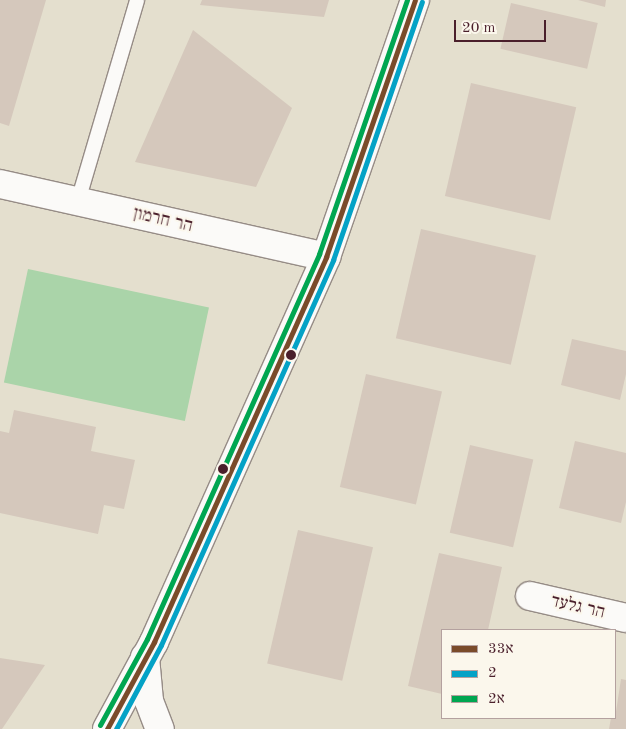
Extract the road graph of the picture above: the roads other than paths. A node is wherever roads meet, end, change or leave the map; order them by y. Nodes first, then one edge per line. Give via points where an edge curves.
1 (137, 0) edge
2 (415, 0) edge
3 (0, 184) edge
4 (78, 201) junction
5 (326, 257) junction
6 (530, 596) dead end
7 (626, 618) edge
8 (146, 657) junction
9 (107, 729) edge
10 (160, 729) edge

1 - 4 lane
2 - 5 street
3 - 4 street, הר חרמון
4 - 5 street, הר חרמון
5 - 8 street
6 - 7 street, הר גלעד
8 - 9 street
8 - 10 street via 149,701

